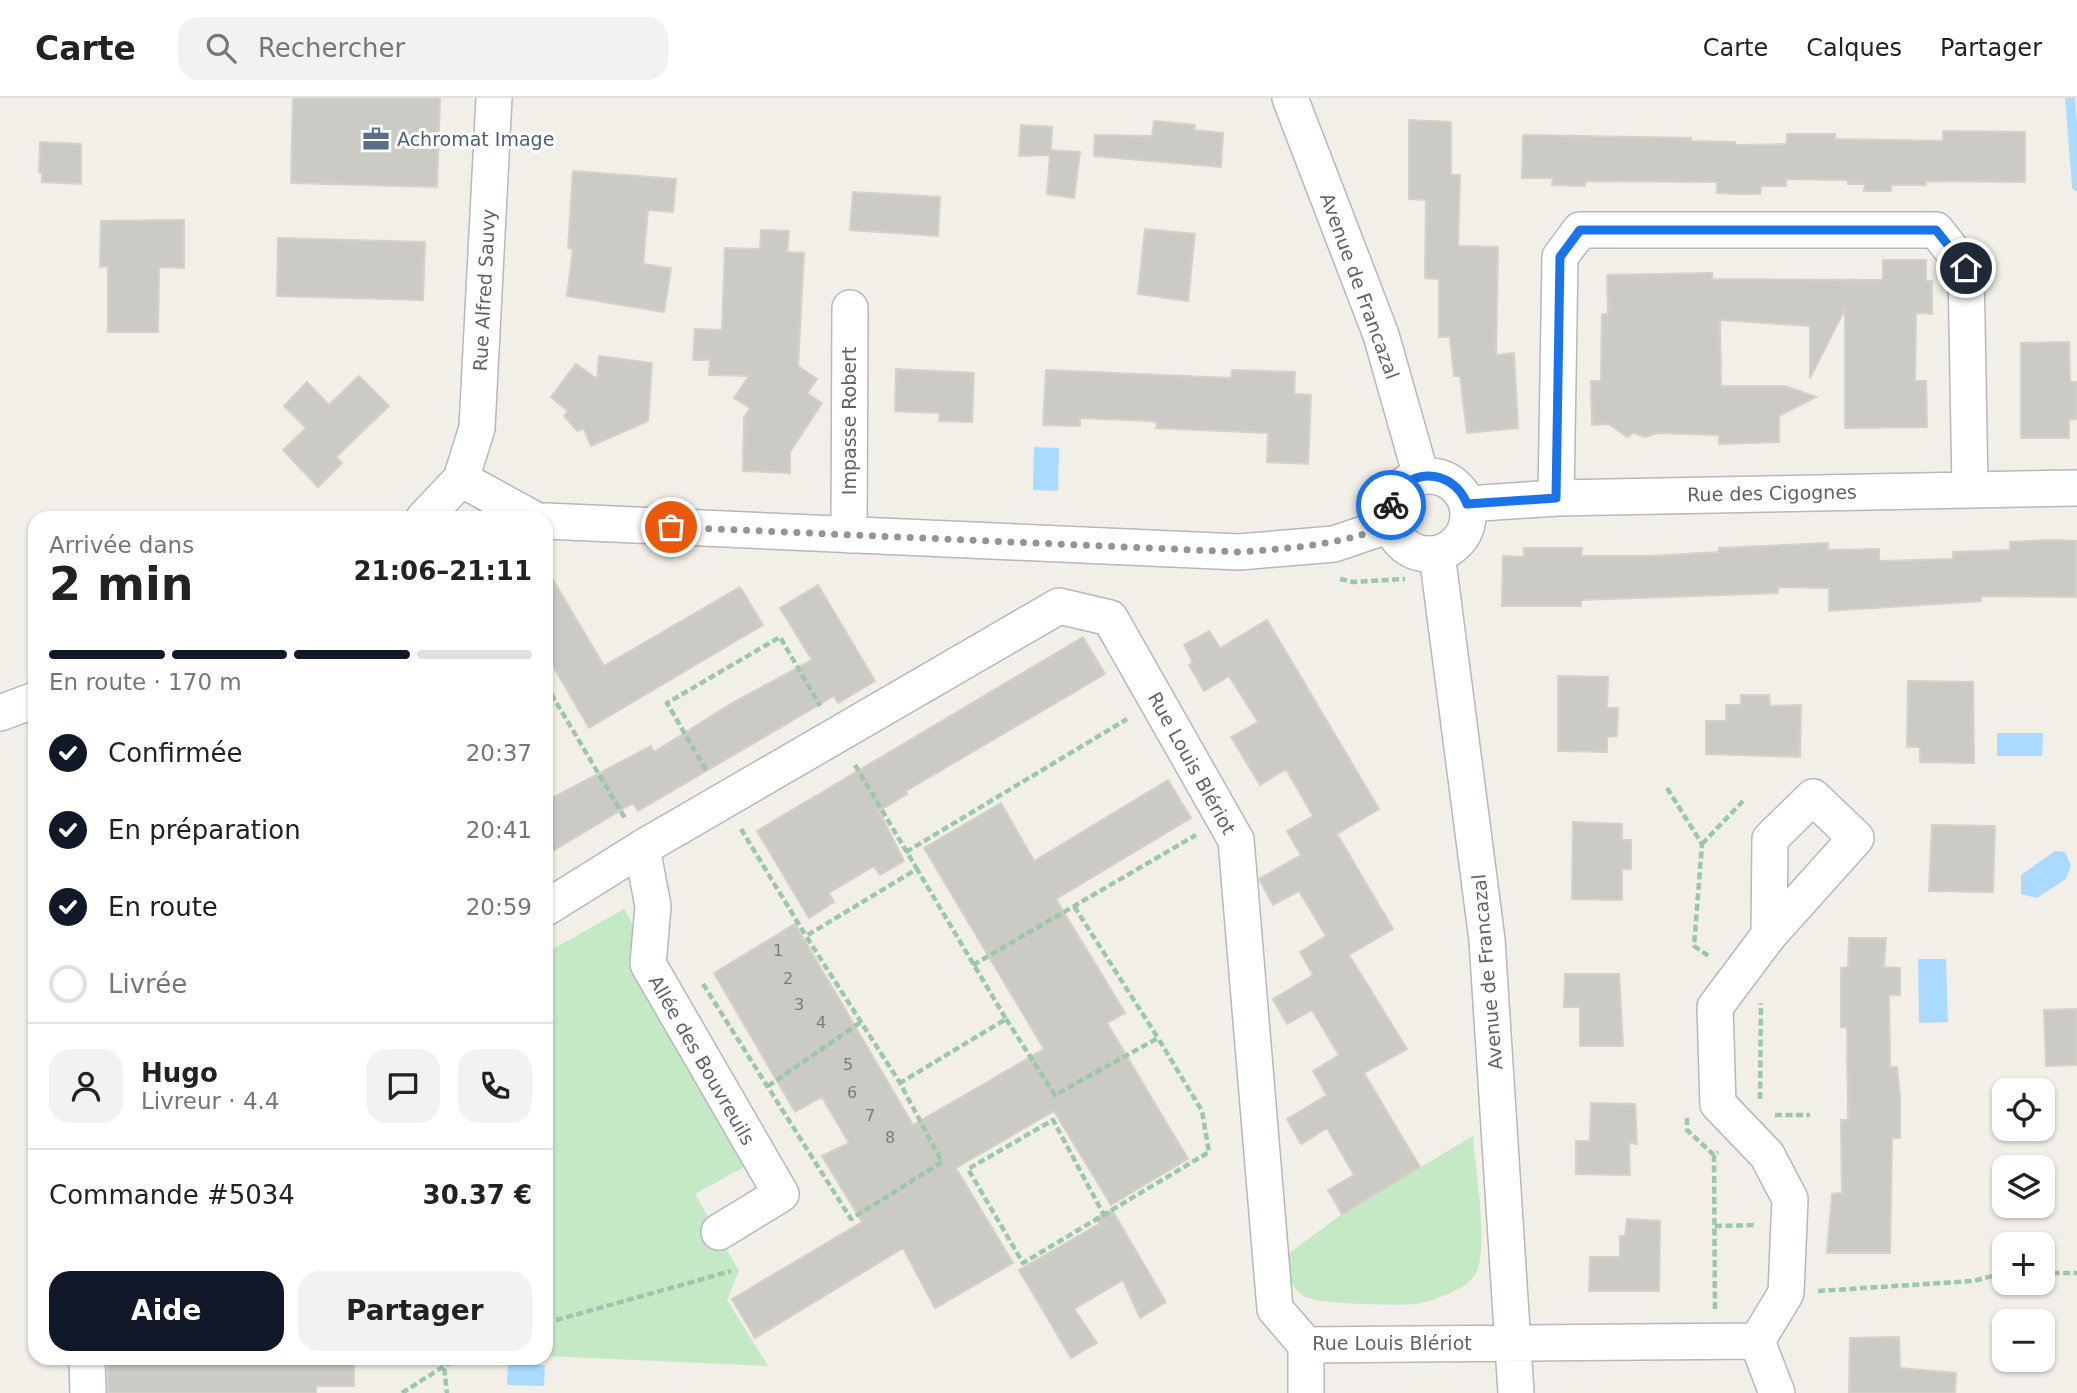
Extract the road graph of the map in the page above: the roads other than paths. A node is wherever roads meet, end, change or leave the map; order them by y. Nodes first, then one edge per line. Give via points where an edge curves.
1 (495, 98) edge
2 (1290, 98) edge
3 (849, 308) dead end
4 (1420, 476) junction
5 (461, 479) junction
6 (2077, 488) edge
7 (1970, 489) junction
8 (1556, 498) junction
9 (1467, 504) junction
10 (431, 511) edge
11 (519, 511) edge
12 (553, 522) edge
13 (1390, 525) junction
14 (849, 535) junction
15 (1439, 565) junction
16 (28, 703) edge
17 (0, 713) edge
18 (642, 848) junction
19 (553, 904) edge
20 (1769, 935) dead end
21 (719, 1232) dead end
22 (1757, 1342) junction
23 (1513, 1343) junction
24 (1306, 1345) junction
25 (87, 1365) edge
26 (88, 1393) edge
27 (1306, 1393) edge
28 (1516, 1393) edge
29 (1777, 1393) edge

1 - 5 street, Rue Alfred Sauvy via 477,428
2 - 4 street, Avenue de Francazal via 1381,335
3 - 14 street, Impasse Robert
4 - 9 street via 1446,479
4 - 13 street via 1398,490 1390,507
5 - 10 street, Rue Alfred Sauvy
5 - 11 street
6 - 7 street, Rue des Cigognes
7 - 8 street, Rue des Cigognes
7 - 8 street via 1966,268 1936,230 1580,230 1560,257
8 - 9 street, Rue des Cigognes
9 - 15 street via 1463,535
12 - 14 street
13 - 14 street via 1334,544 1240,552
13 - 15 street via 1404,546
15 - 23 street, Avenue de Francazal via 1486,940
16 - 17 street
18 - 19 street, Rue Louis Blériot
18 - 21 street, Allée des Bouvreuils via 653,906 648,964 780,1194
18 - 24 street, Rue Louis Blériot via 1059,606 1110,618 1236,840 1275,1309
20 - 22 street via 1715,1007 1718,1104 1752,1123 1790,1199 1786,1293
22 - 23 street, Rue Louis Blériot
22 - 29 street
23 - 24 street, Rue Louis Blériot
23 - 28 street, Avenue de Francazal
24 - 27 street
25 - 26 street

